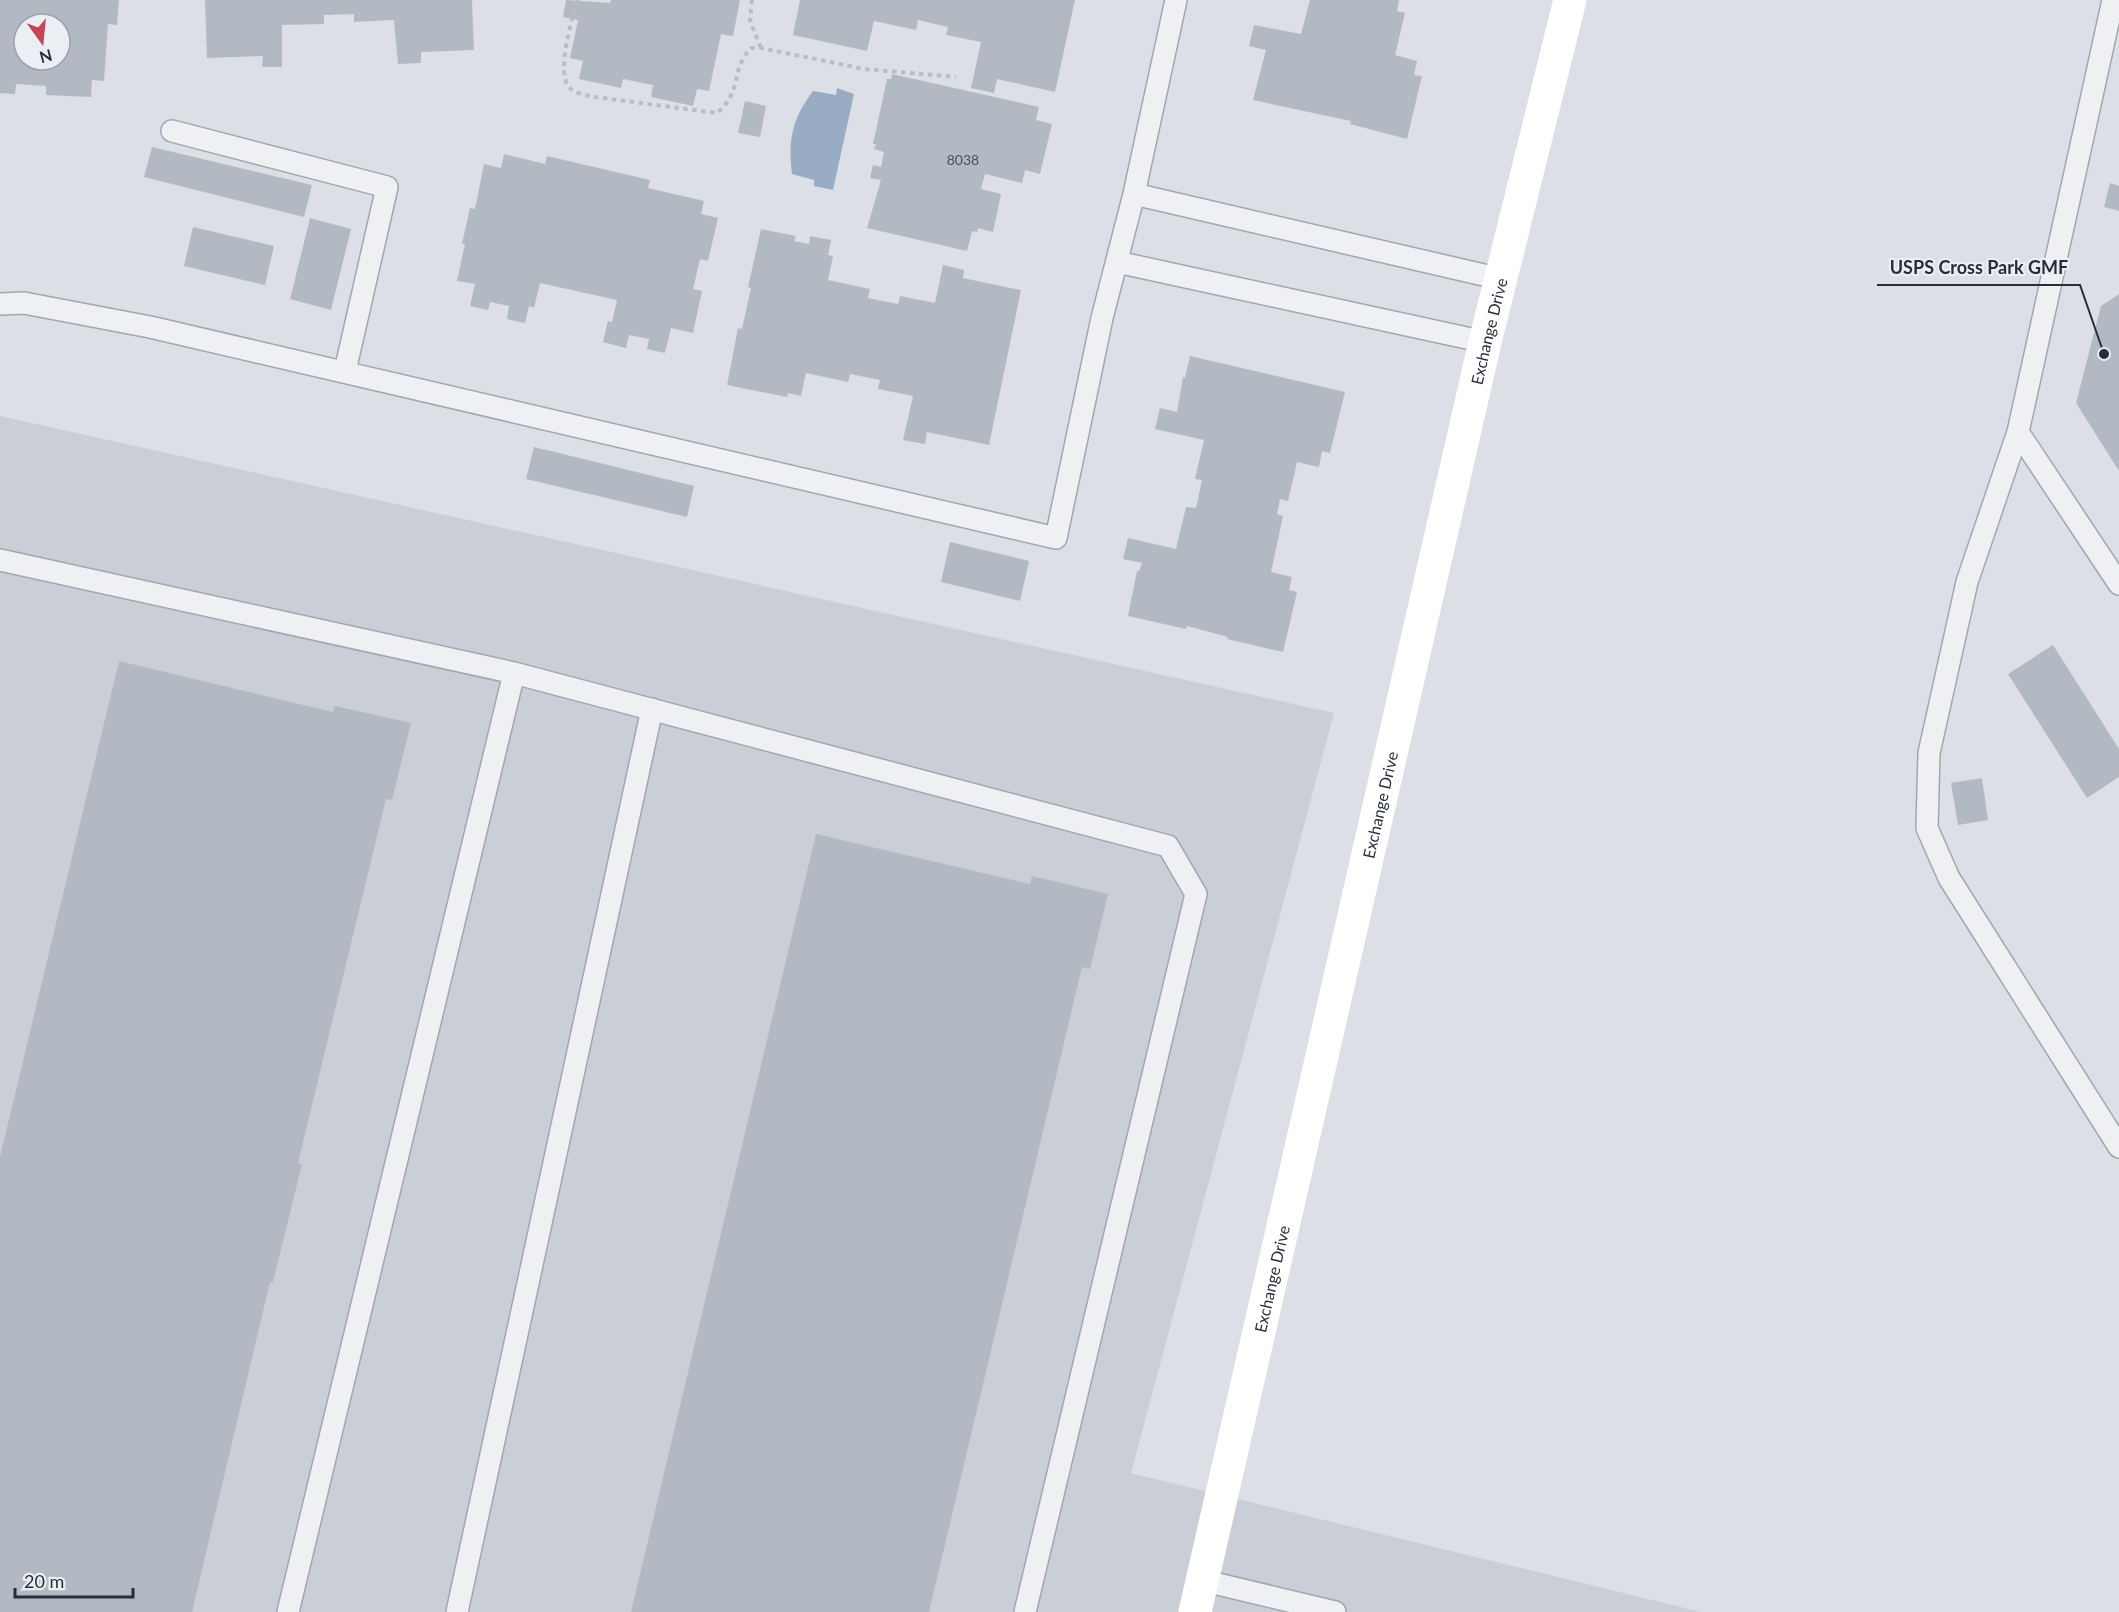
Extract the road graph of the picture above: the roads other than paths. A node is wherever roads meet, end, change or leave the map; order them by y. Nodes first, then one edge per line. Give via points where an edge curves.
1 (1176, 0) edge
2 (1570, 0) edge
3 (2113, 0) edge
4 (172, 131) dead end
5 (1134, 195) junction
6 (1117, 262) junction
7 (1501, 279) junction
8 (0, 303) edge
9 (1485, 342) junction
10 (345, 370) junction
11 (2018, 432) junction
12 (0, 560) edge
13 (2119, 584) edge
14 (514, 673) junction
15 (652, 709) junction
16 (2119, 1147) edge
17 (1201, 1580) junction
18 (288, 1612) edge
19 (457, 1612) edge
20 (1025, 1612) edge
21 (1195, 1612) edge
22 (1335, 1612) edge

1 - 5 lane
2 - 7 street, Exchange Drive
3 - 11 lane
4 - 10 lane via 387,187
5 - 6 lane
5 - 7 lane
6 - 9 lane
6 - 10 lane via 1056,538
7 - 9 street, Exchange Drive
8 - 10 lane via 24,303 150,327
9 - 17 street, Exchange Drive
11 - 13 lane
11 - 16 lane via 1966,582 1929,753 1927,828 1949,878
12 - 14 lane
14 - 15 lane
14 - 18 lane
15 - 19 lane
15 - 20 lane via 1168,846 1196,894
17 - 21 street, Exchange Drive
17 - 22 lane

